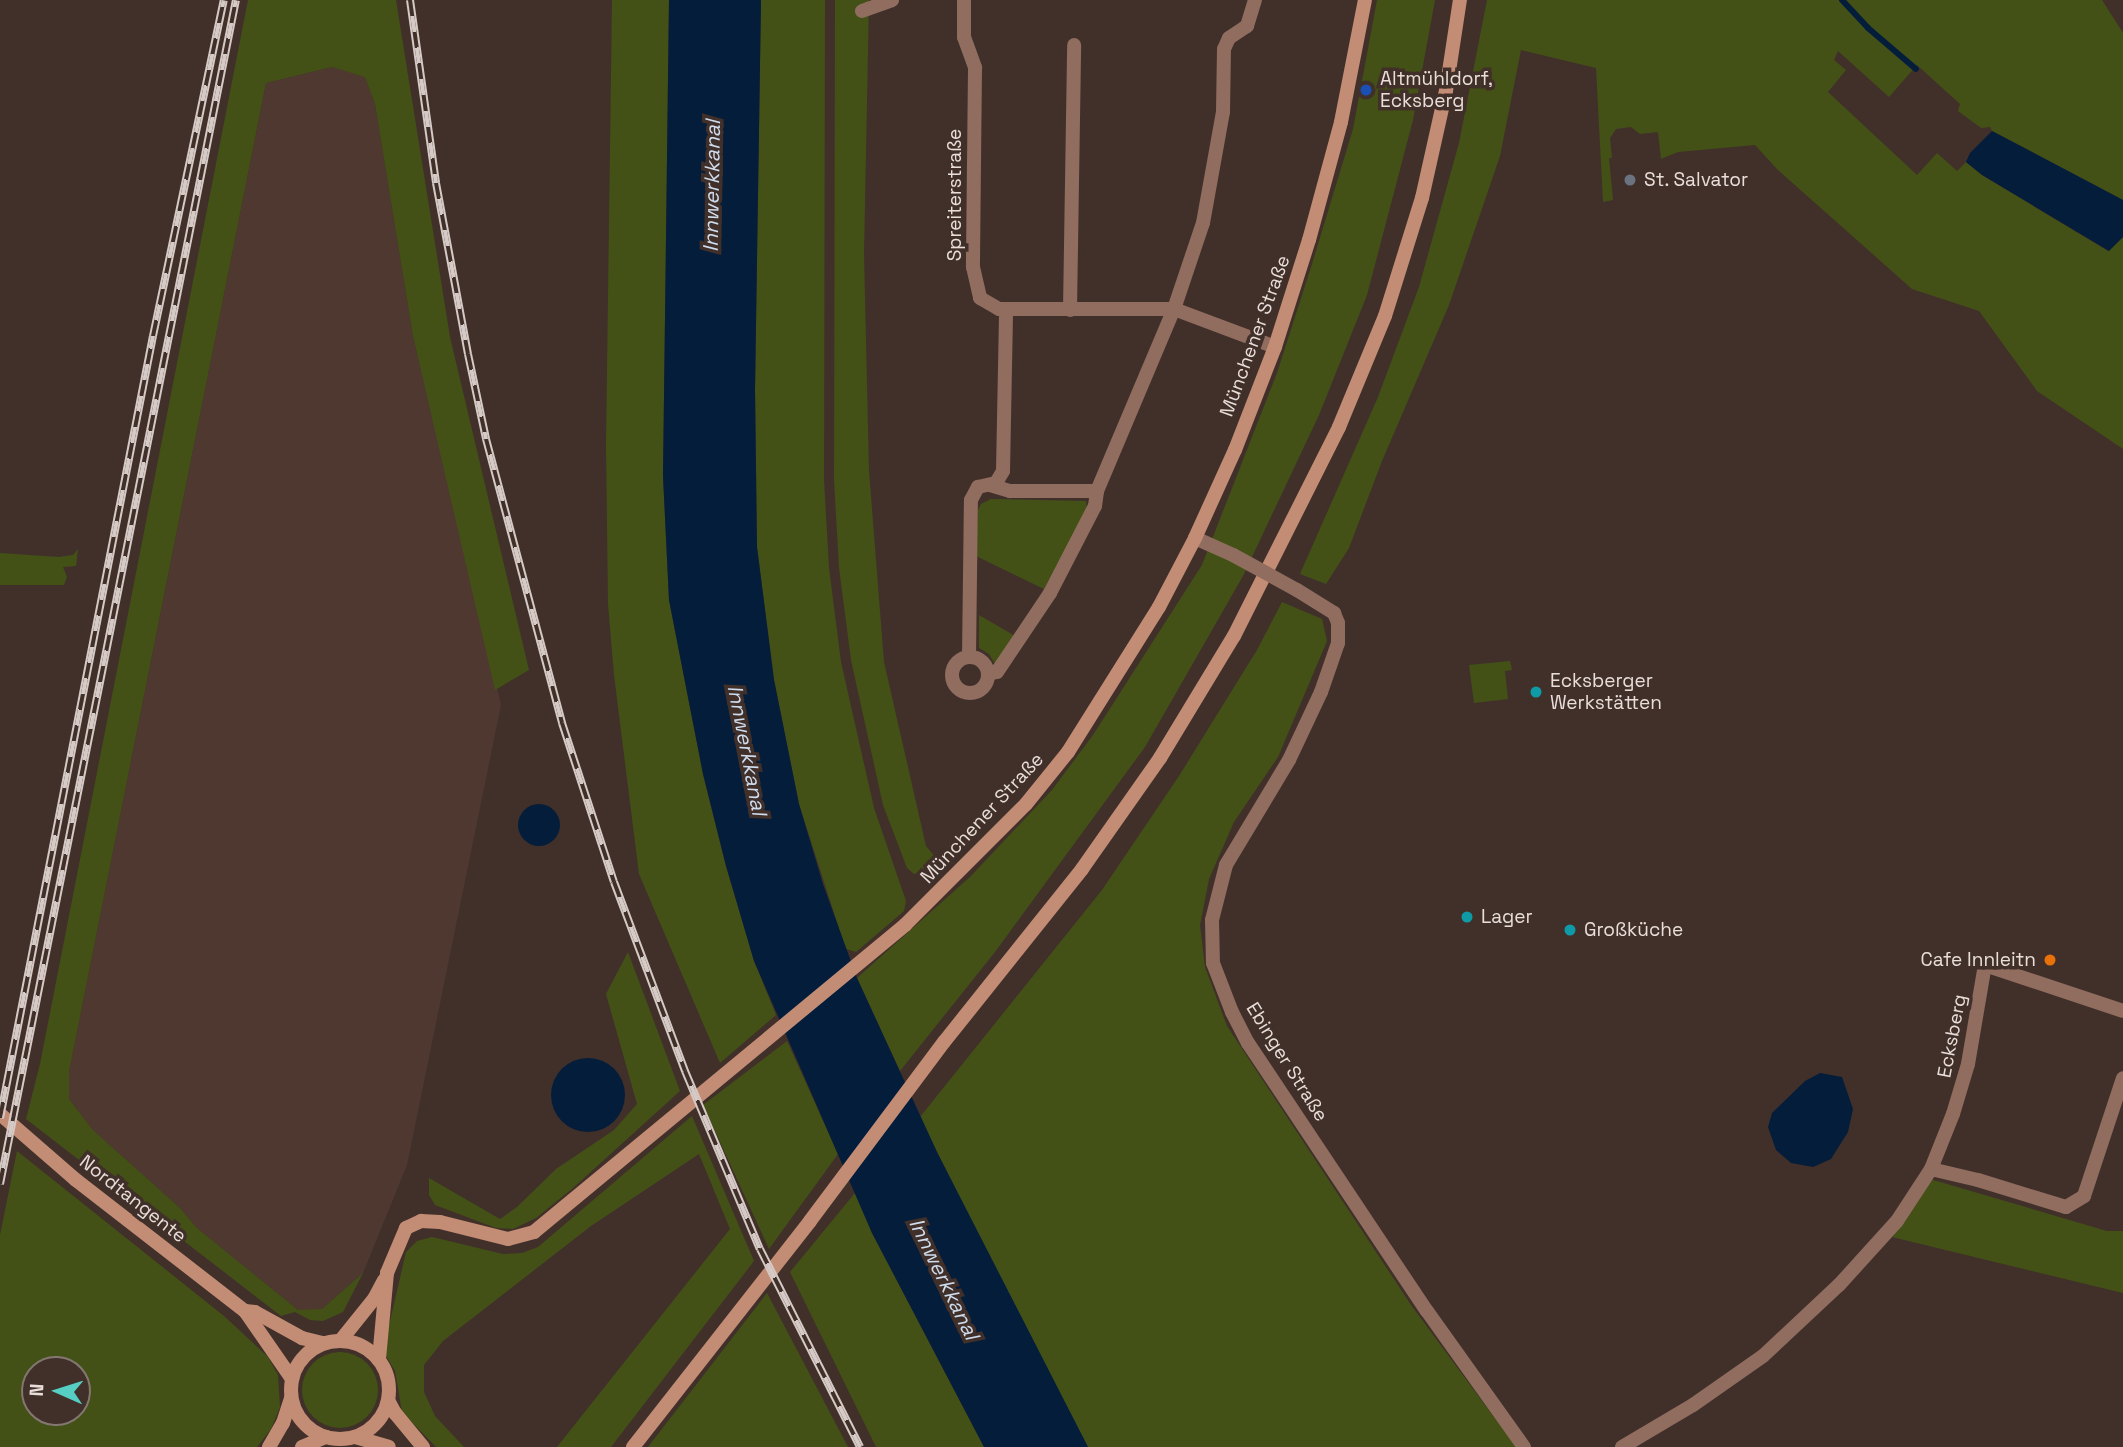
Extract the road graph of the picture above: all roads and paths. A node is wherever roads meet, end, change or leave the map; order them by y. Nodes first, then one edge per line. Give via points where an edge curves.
1 (892, 0) edge
2 (964, 0) edge
3 (1255, 0) edge
4 (1366, 0) edge
5 (1461, 0) edge
6 (862, 11) dead end
7 (1074, 45) dead end
8 (1174, 309) junction
9 (1006, 310) junction
10 (1070, 310) junction
11 (1275, 347) junction
12 (990, 485) junction
13 (1097, 491) junction
14 (1195, 538) junction
15 (969, 657) junction
16 (988, 674) junction
17 (2123, 1010) edge
18 (2123, 1078) edge
19 (0, 1114) edge
20 (1931, 1169) junction
21 (387, 1273) junction
22 (245, 1311) junction
23 (341, 1340) junction
24 (322, 1343) junction
25 (379, 1359) junction
26 (292, 1379) junction
27 (291, 1398) junction
28 (388, 1400) junction
29 (326, 1437) junction
30 (355, 1437) junction
31 (269, 1447) edge
32 (302, 1447) edge
33 (388, 1447) edge
34 (424, 1447) edge
35 (633, 1447) edge
36 (1524, 1447) edge
37 (1622, 1447) edge

1 - 6 street
2 - 9 street, Spreiterstraße via 964,37 975,68 975,281 980,298
3 - 8 street via 1247,26 1229,38 1224,49 1223,112 1214,167 1203,223
4 - 11 main road, Münchener Straße via 1334,148
5 - 35 main road via 1422,198 1389,303 1339,427 1234,636 1160,758 1082,869
7 - 10 street
8 - 10 street
8 - 11 street
8 - 13 street
9 - 10 street
9 - 12 street via 1003,471 1001,479
11 - 14 main road, Münchener Straße
12 - 13 street via 1010,491
12 - 15 street via 978,487 971,500
13 - 16 street via 1095,506 1050,593 997,672
14 - 21 main road, Münchener Straße via 1160,607 1068,752 1018,812 905,925 534,1232 522,1238 496,1238 421,1221 406,1228 400,1237
14 - 36 street, Ebinger Straße, bridge via 1297,590 1334,613 1338,623 1338,643 1321,692 1289,760 1226,865 1212,920 1213,962 1248,1043
15 - 16 street via 984,664
15 - 16 street via 954,667 952,679 958,689 975,692 985,686
17 - 20 street, Ecksberg via 1985,965 1965,1073
18 - 20 street via 2084,1196 2066,1207
19 - 22 main road, Nordtangente via 76,1180
20 - 37 street via 1889,1230 1763,1356
21 - 23 main road, Münchener Straße via 374,1299
21 - 25 main road, Münchener Straße
22 - 24 main road, Nordtangente
22 - 26 main road, Nordtangente
23 - 24 main road
23 - 25 main road via 362,1345
24 - 26 main road via 302,1357
25 - 28 main road via 388,1378
26 - 27 main road
27 - 29 main road via 303,1423
27 - 31 main road
28 - 30 main road via 377,1423
28 - 34 main road
29 - 30 main road
29 - 32 main road
30 - 33 main road

